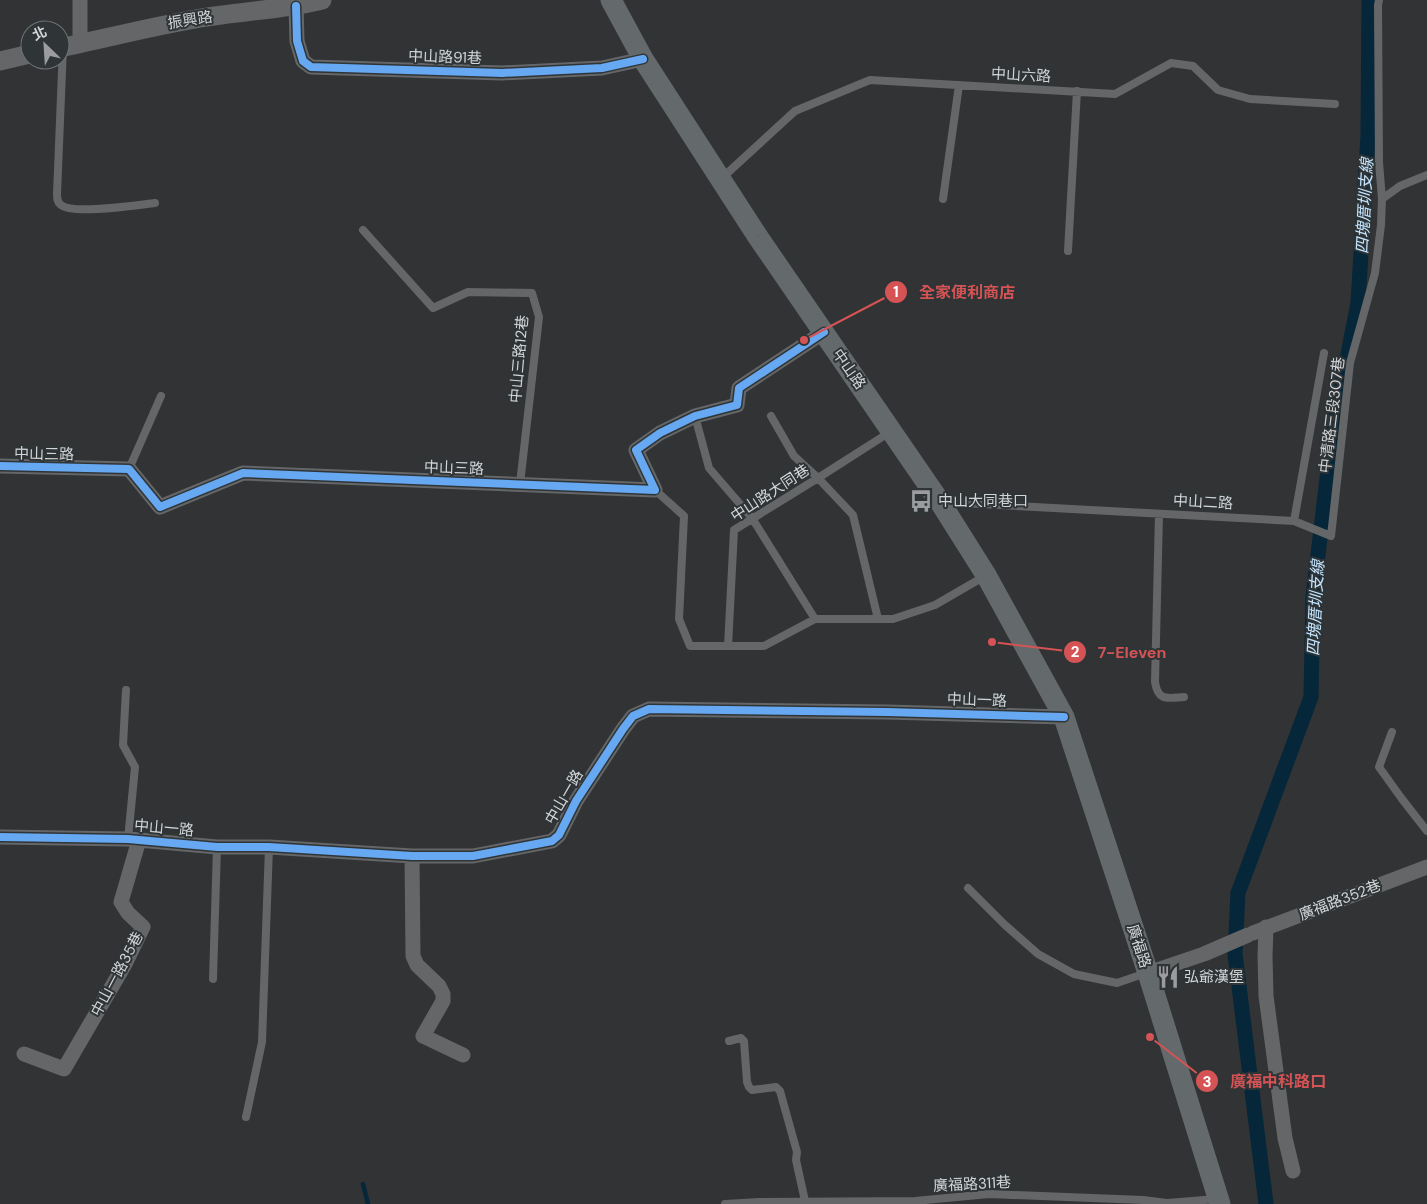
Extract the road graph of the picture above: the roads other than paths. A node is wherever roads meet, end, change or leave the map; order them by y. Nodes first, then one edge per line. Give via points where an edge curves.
1 (80, 0) edge
2 (322, 0) edge
3 (611, 0) edge
4 (1379, 0) edge
5 (296, 6) junction
6 (70, 38) edge
7 (70, 46) edge
8 (20, 56) edge
9 (643, 59) junction
10 (0, 61) edge
11 (66, 70) edge
12 (959, 85) junction
13 (1077, 92) junction
14 (1335, 104) dead end
15 (1427, 175) edge
16 (720, 180) junction
17 (1382, 198) junction
18 (942, 199) dead end
19 (155, 203) dead end
20 (363, 230) dead end
21 (1068, 251) dead end
22 (824, 332) junction
23 (1324, 353) dead end
24 (161, 396) dead end
25 (695, 416) junction
26 (771, 416) dead end
27 (891, 430) junction
28 (0, 466) edge
29 (130, 469) junction
30 (818, 478) junction
31 (520, 484) junction
32 (655, 490) junction
33 (940, 502) junction
34 (1158, 514) junction
35 (752, 518) junction
36 (1294, 521) junction
37 (1331, 536) joint
38 (986, 575) junction
39 (815, 619) junction
40 (878, 619) junction
41 (728, 646) junction
42 (126, 690) dead end
43 (1184, 697) dead end
44 (1064, 717) junction
45 (1392, 732) dead end
46 (1427, 831) edge
47 (0, 837) edge
48 (134, 840) junction
49 (217, 847) junction
50 (269, 847) junction
51 (412, 856) junction
52 (1427, 867) edge
53 (968, 888) dead end
54 (1256, 932) junction
55 (1148, 973) junction
56 (213, 979) dead end
57 (729, 1042) dead end
58 (24, 1054) dead end
59 (463, 1054) dead end
60 (246, 1117) dead end
61 (1293, 1171) dead end
62 (805, 1201) junction
63 (1220, 1201) edge
64 (725, 1204) edge
65 (735, 1204) edge

1 - 6 street
2 - 5 street, 振興路
3 - 9 main road, 中山路
4 - 17 lane, 中清路三段307巷
5 - 7 street, 振興路 via 203,18
5 - 9 street, 中山路91巷 via 297,41 303,61 311,67 502,73 602,68
8 - 10 street
9 - 16 main road, 中山路
11 - 19 lane via 58,201 62,206 79,210
12 - 13 lane, 中山六路
12 - 16 lane, 中山六路 via 870,80 795,111
12 - 18 lane
13 - 14 lane, 中山六路 via 1115,94 1171,63 1193,66 1218,90 1250,99
13 - 21 lane
15 - 17 lane
16 - 22 main road, 中山路
17 - 37 lane, 中清路三段307巷 via 1376,273 1350,363
20 - 31 lane, 中山三路12巷 via 433,308 468,292 532,293 540,317
22 - 25 street via 739,388 737,405
22 - 27 main road, 中山路
23 - 36 lane
24 - 29 lane
25 - 32 street via 660,433 636,450
25 - 35 lane via 709,468
26 - 30 lane via 794,456
27 - 30 lane, 中山路大同巷
27 - 33 main road, 中山路
28 - 29 street, 中山三路
29 - 31 street, 中山三路 via 160,507 243,473
30 - 35 lane, 中山路大同巷
30 - 40 lane via 853,515
31 - 32 street, 中山三路
32 - 41 lane via 684,516 679,619 690,646
33 - 34 lane, 中山二路
33 - 38 main road, 中山路
34 - 36 lane, 中山二路
34 - 43 lane via 1156,690 1166,698
35 - 39 lane
35 - 41 lane, 中山路大同巷 via 734,530
36 - 37 lane, 中山二路
38 - 40 lane via 935,605 893,619
38 - 44 main road, 中山路
39 - 40 lane
39 - 41 lane via 764,646
42 - 48 lane via 123,746 135,767
44 - 51 street, 中山一路 via 649,709 633,716 623,729 576,801 559,835 552,840 473,856
44 - 55 main road, 廣福路
45 - 46 lane via 1379,767
47 - 48 street, 中山一路
48 - 49 street, 中山一路
48 - 58 street, 中山一路35巷 via 121,902 143,927 125,964 64,1069
49 - 50 street, 中山一路
49 - 56 lane
50 - 51 street, 中山一路
50 - 60 lane via 262,1042
51 - 59 street via 413,956 443,994 443,1001 423,1036
52 - 54 street, 廣福路352巷
53 - 55 lane via 1038,954 1074,974 1117,983
54 - 55 street, 廣福路352巷
54 - 61 street via 1265,956 1266,996 1285,1138
55 - 63 main road, 廣福路
57 - 62 lane via 741,1038 744,1041 747,1082 752,1090 776,1086 780,1091 797,1152
62 - 63 lane, 廣福路311巷 via 916,1201 989,1194 1167,1203
62 - 65 lane, 廣福路311巷
64 - 65 lane, 廣福路311巷

